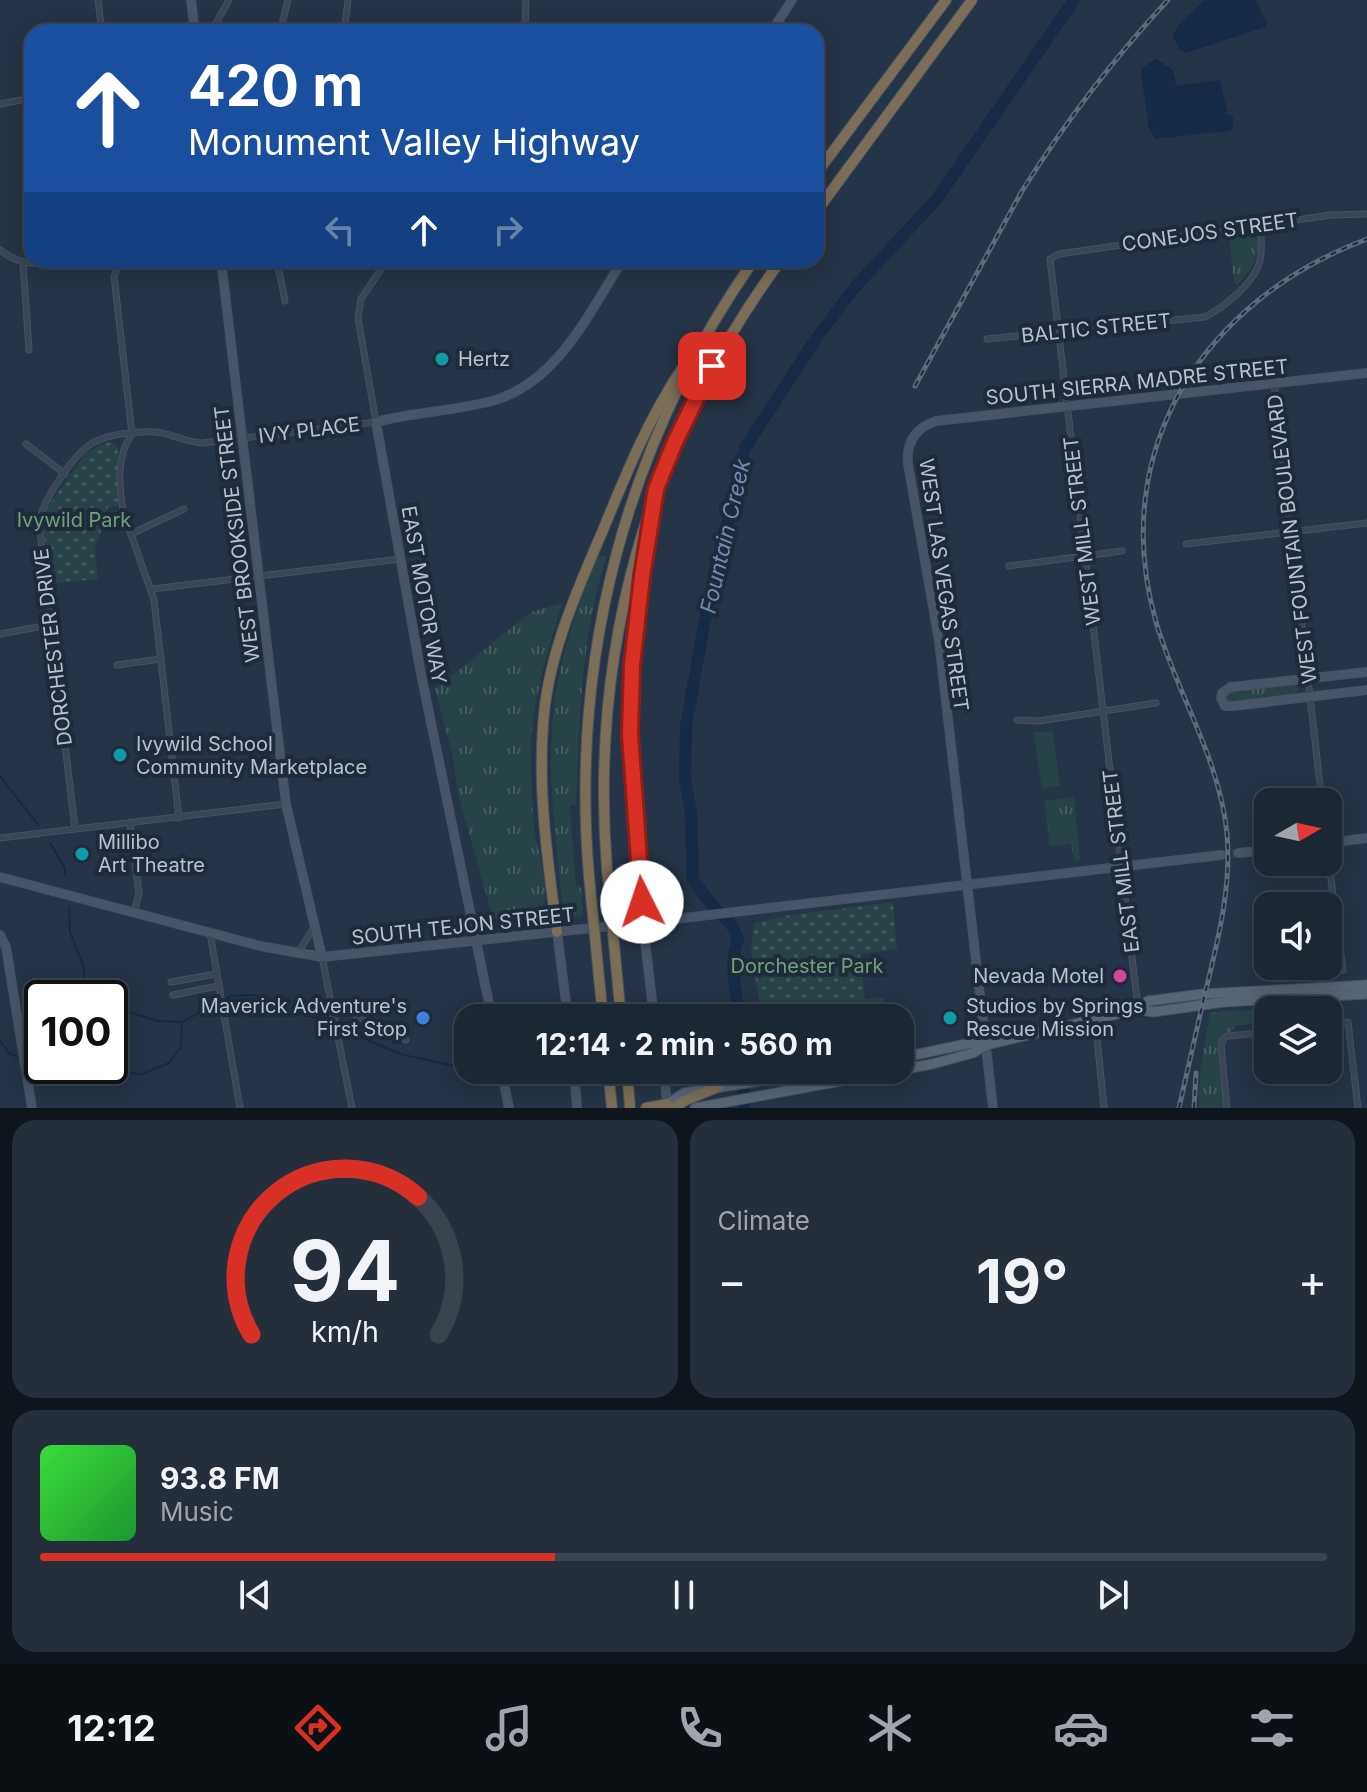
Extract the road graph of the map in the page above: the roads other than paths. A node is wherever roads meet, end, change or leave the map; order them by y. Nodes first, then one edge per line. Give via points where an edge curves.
1 (98, 0) edge
2 (191, 0) edge
3 (229, 0) edge
4 (288, 0) edge
5 (348, 0) edge
6 (526, 0) edge
7 (792, 0) edge
8 (946, 0) edge
9 (972, 0) edge
10 (101, 24) edge
11 (194, 24) edge
12 (216, 24) edge
13 (282, 24) edge
14 (345, 24) edge
15 (525, 24) edge
16 (776, 24) edge
17 (24, 100) edge
18 (0, 104) edge
19 (824, 163) edge
20 (824, 201) edge
21 (1367, 214) edge
22 (1260, 225) junction
23 (0, 250) edge
24 (1053, 255) joint
25 (23, 263) joint
26 (117, 268) edge
27 (222, 268) edge
28 (279, 268) edge
29 (382, 268) edge
30 (618, 268) edge
31 (749, 268) edge
32 (776, 268) edge
33 (285, 301) dead end
34 (1061, 331) junction
35 (707, 332) junction
36 (987, 339) dead end
37 (29, 350) dead end
38 (1367, 373) edge
39 (1274, 383) junction
40 (1067, 407) junction
41 (376, 422) junction
42 (132, 434) junction
43 (915, 434) joint
44 (242, 439) junction
45 (26, 444) dead end
46 (65, 474) junction
47 (656, 489) junction
48 (184, 509) dead end
49 (1367, 523) edge
50 (1289, 532) junction
51 (131, 534) junction
52 (1186, 544) dead end
53 (1122, 551) dead end
54 (1085, 556) junction
55 (401, 559) junction
56 (1009, 566) dead end
57 (258, 576) junction
58 (152, 589) junction
59 (49, 625) junction
60 (0, 634) edge
61 (161, 659) junction
62 (117, 665) dead end
63 (1367, 672) edge
64 (1308, 679) junction
65 (1367, 690) edge
66 (1310, 696) junction
67 (1156, 703) dead end
68 (1103, 712) junction
69 (1017, 720) dead end
70 (1320, 788) edge
71 (286, 804) junction
72 (179, 818) junction
73 (130, 823) junction
74 (75, 829) junction
75 (0, 838) edge
76 (1367, 838) edge
77 (1342, 841) edge
78 (1254, 851) edge
79 (1239, 853) tunnel mouth
80 (1221, 855) tunnel mouth
81 (1121, 867) junction
82 (1331, 876) edge
83 (1, 877) edge
84 (967, 885) junction
85 (134, 912) junction
86 (643, 923) junction
87 (315, 927) junction
88 (209, 932) junction
89 (557, 932) junction
90 (0, 935) edge
91 (478, 941) junction
92 (298, 953) junction
93 (322, 957) junction
94 (1343, 970) dead end
95 (216, 974) junction
96 (171, 982) dead end
97 (1367, 985) edge
98 (218, 986) junction
99 (1367, 994) edge
100 (173, 995) dead end
101 (331, 1004) junction
102 (489, 1004) edge
103 (566, 1004) edge
104 (602, 1004) edge
105 (620, 1004) edge
106 (652, 1004) edge
107 (1138, 1009) junction
108 (1095, 1018) junction
109 (1342, 1023) edge
110 (1254, 1033) edge
111 (406, 1040) dead end
112 (986, 1045) junction
113 (914, 1055) edge
114 (504, 1084) edge
115 (576, 1084) edge
116 (609, 1084) edge
117 (628, 1084) edge
118 (666, 1084) edge
119 (737, 1084) edge
120 (718, 1087) joint
121 (689, 1100) edge
122 (672, 1107) edge
123 (32, 1108) edge
124 (240, 1108) edge
125 (352, 1108) edge
126 (509, 1108) edge
127 (577, 1108) edge
128 (612, 1108) edge
129 (630, 1108) edge
130 (646, 1108) edge
131 (993, 1108) edge
132 (1105, 1108) edge
133 (1227, 1108) edge
134 (1358, 1108) edge

1 - 10 street
2 - 11 street
3 - 12 street
4 - 13 street
5 - 14 street
6 - 15 street
7 - 16 street
8 - 19 highway
9 - 20 highway
17 - 18 street
21 - 22 street, CONEJOS STREET
22 - 24 street, CONEJOS STREET
22 - 34 street, BALTIC STREET via 1261,258 1254,275 1205,317
23 - 25 street
24 - 34 street, WEST MILL STREET
25 - 37 street
26 - 42 street
27 - 44 street, WEST BROOKSIDE STREET
28 - 33 street
29 - 41 street, EAST MOTOR WAY via 361,299 358,318
30 - 41 street via 562,352 530,383 495,400
31 - 35 highway
32 - 47 highway via 723,346
34 - 36 street, BALTIC STREET
34 - 40 street, WEST MILL STREET
35 - 89 highway via 638,448 568,614 551,669 541,774
35 - 104 highway, bridge via 645,465 598,629 584,821
38 - 39 street, SOUTH SIERRA MADRE STREET
39 - 40 street, SOUTH SIERRA MADRE STREET
39 - 50 street, WEST FOUNTAIN BOULEVARD
40 - 43 street, SOUTH SIERRA MADRE STREET via 936,421
40 - 54 street, WEST MILL STREET
41 - 44 street, IVY PLACE
41 - 55 street, EAST MOTOR WAY
42 - 44 street, DORCHESTER DRIVE via 157,432 194,443
42 - 46 street, DORCHESTER DRIVE via 91,444
42 - 51 street via 123,446 121,482
43 - 84 street, WEST LAS VEGAS STREET via 908,464 939,641
44 - 57 street, WEST BROOKSIDE STREET
45 - 46 street
46 - 59 street, DORCHESTER DRIVE via 44,503 39,523
47 - 86 highway via 631,686
47 - 105 highway, bridge via 615,639 603,766
48 - 51 street
49 - 50 street
50 - 52 street
50 - 64 street, WEST FOUNTAIN BOULEVARD
51 - 58 street
53 - 54 street
54 - 56 street
54 - 68 street, WEST MILL STREET
55 - 57 street
55 - 91 street, EAST MOTOR WAY
57 - 58 street
57 - 71 street, WEST BROOKSIDE STREET
58 - 61 street
59 - 60 street
59 - 74 street, DORCHESTER DRIVE
61 - 62 street
61 - 72 street
63 - 64 street
64 - 66 street, WEST FOUNTAIN BOULEVARD
64 - 66 street via 1231,687 1221,698 1225,706 1233,706
65 - 66 street
66 - 70 street, WEST FOUNTAIN BOULEVARD
67 - 68 street
68 - 69 street
68 - 81 street, EAST MILL STREET
71 - 72 street
71 - 87 street, WEST BROOKSIDE STREET
72 - 73 street
73 - 74 street
73 - 85 street via 139,894
74 - 75 street
76 - 77 street
78 - 79 street
80 - 81 street, SOUTH TEJON STREET
81 - 84 street, SOUTH TEJON STREET
81 - 107 street, EAST MILL STREET
82 - 94 street
83 - 85 street, SOUTH TEJON STREET
84 - 86 street, SOUTH TEJON STREET
84 - 112 street, WEST LAS VEGAS STREET
85 - 88 street, SOUTH TEJON STREET
86 - 89 street, SOUTH TEJON STREET
86 - 106 street
87 - 92 street
87 - 93 street, WEST BROOKSIDE STREET
88 - 92 street, SOUTH TEJON STREET
88 - 95 street
89 - 91 street, SOUTH TEJON STREET
89 - 103 street
90 - 123 street
91 - 93 street, SOUTH TEJON STREET
91 - 102 street, EAST MOTOR WAY
92 - 93 street, SOUTH TEJON STREET
93 - 101 street
95 - 96 street
95 - 98 street
97 - 107 main road via 1203,994 1148,1001
98 - 100 street
98 - 124 street
99 - 107 main road
101 - 111 street
101 - 125 street
107 - 108 main road
108 - 112 main road
108 - 132 street
109 - 134 street via 1348,1022
110 - 133 street via 1223,1040
112 - 113 main road via 971,1043
112 - 121 main road via 932,1064 792,1090
112 - 131 street, WEST LAS VEGAS STREET
114 - 126 street
115 - 127 street
116 - 128 highway
117 - 129 highway
118 - 122 street
119 - 120 main road
120 - 121 highway
121 - 122 highway
122 - 130 highway

